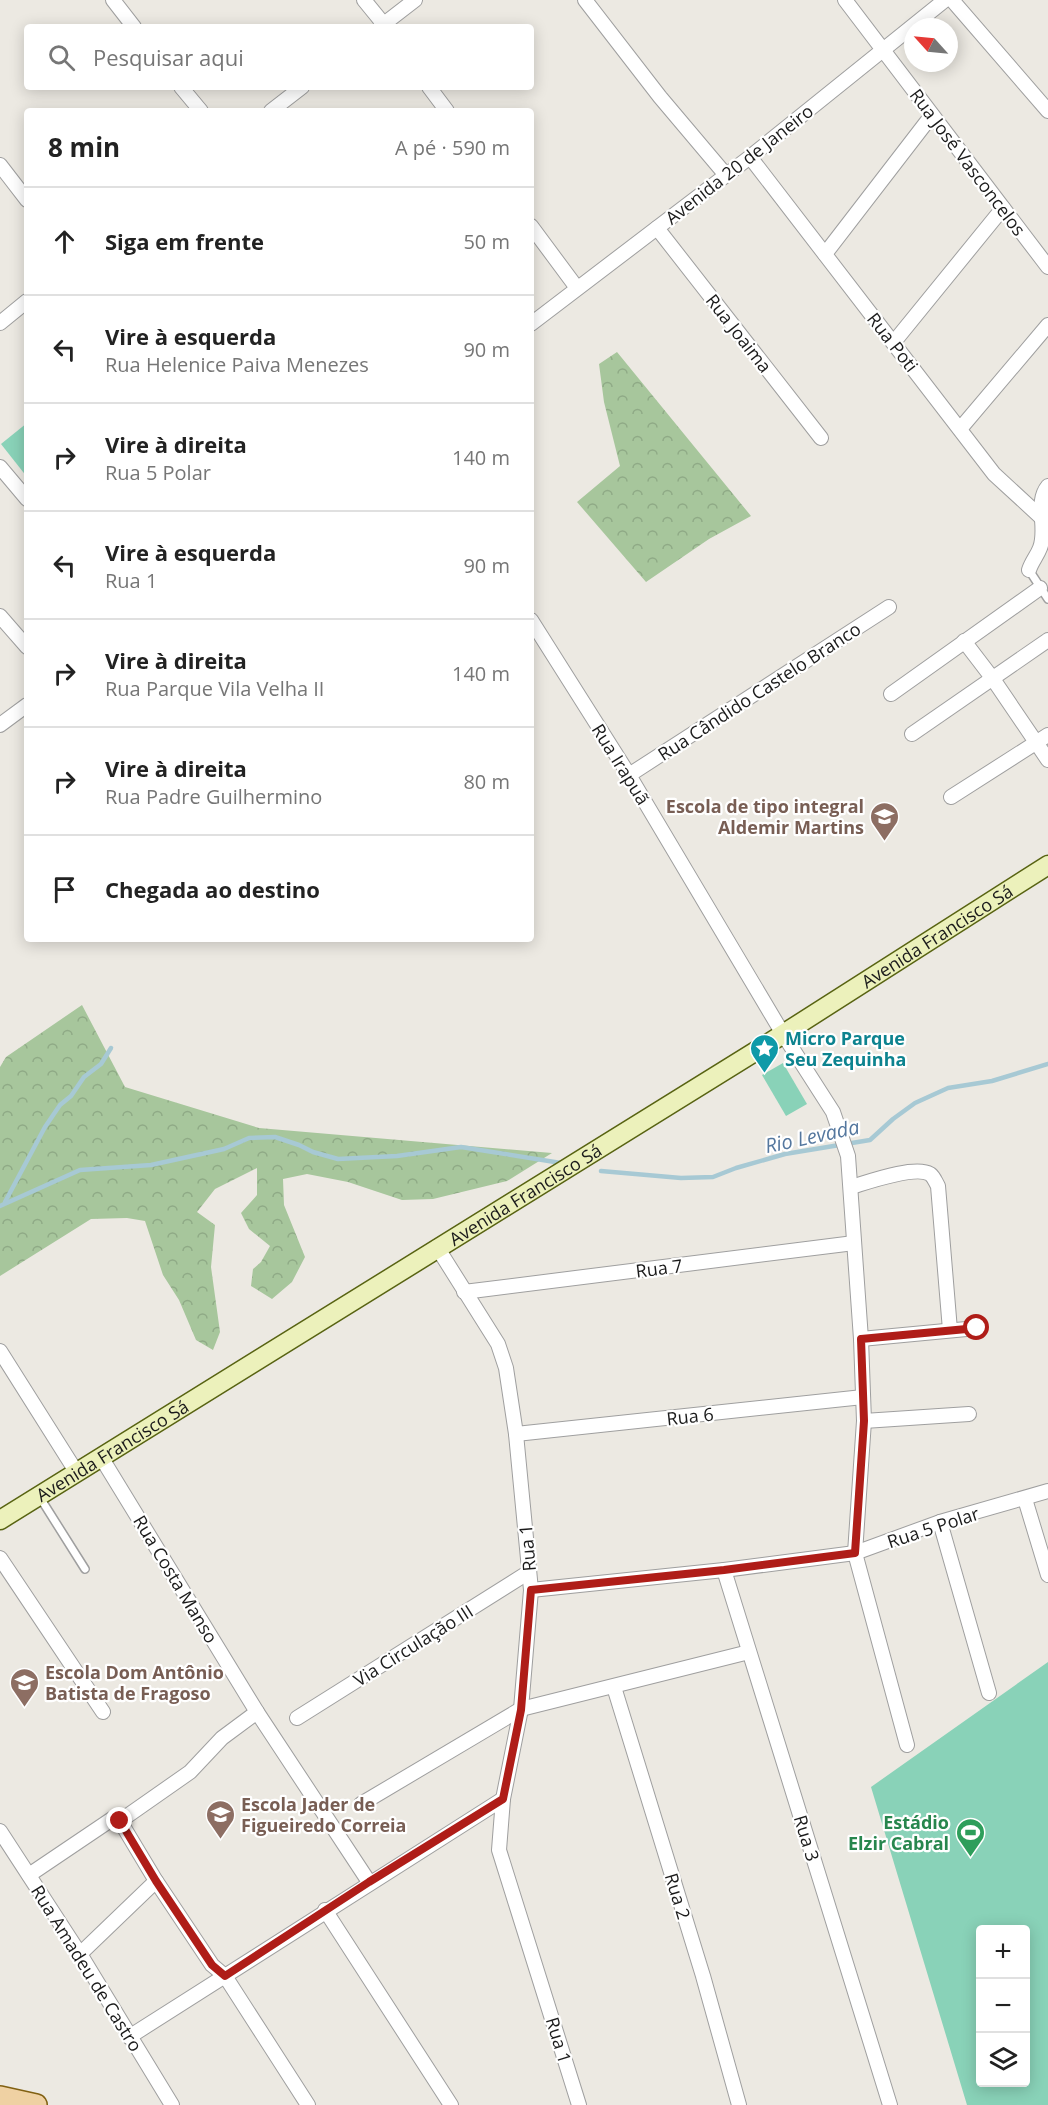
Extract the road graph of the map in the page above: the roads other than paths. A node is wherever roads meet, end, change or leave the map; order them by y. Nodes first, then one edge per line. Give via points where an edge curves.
1 (113, 0) edge
2 (364, 0) edge
3 (415, 0) edge
4 (585, 0) edge
5 (845, 0) edge
6 (945, 0) edge
7 (952, 0) edge
8 (132, 24) edge
9 (382, 24) edge
10 (385, 24) edge
11 (883, 50) junction
12 (184, 90) edge
13 (298, 90) edge
14 (431, 90) edge
15 (198, 108) edge
16 (275, 108) edge
17 (445, 108) edge
18 (1048, 111) edge
19 (932, 115) junction
20 (750, 157) junction
21 (0, 165) edge
22 (725, 174) junction
23 (24, 196) edge
24 (1003, 208) junction
25 (657, 228) junction
26 (534, 230) edge
27 (825, 254) junction
28 (1048, 267) edge
29 (577, 288) junction
30 (24, 303) edge
31 (534, 322) edge
32 (0, 323) edge
33 (1048, 325) edge
34 (894, 342) junction
35 (960, 429) junction
36 (821, 438) dead end
37 (0, 467) edge
38 (1048, 486) edge
39 (24, 496) edge
40 (1046, 519) edge
41 (1029, 570) joint
42 (1044, 593) edge
43 (889, 607) dead end
44 (0, 615) edge
45 (534, 625) edge
46 (1048, 640) edge
47 (964, 641) junction
48 (24, 643) edge
49 (993, 679) junction
50 (891, 694) dead end
51 (24, 707) edge
52 (0, 725) edge
53 (912, 734) dead end
54 (1043, 739) edge
55 (1048, 760) edge
56 (629, 775) junction
57 (951, 797) dead end
58 (1048, 865) edge
59 (783, 1034) junction
60 (851, 1187) junction
61 (854, 1243) junction
62 (437, 1247) junction
63 (464, 1292) junction
64 (977, 1328) dead end
65 (950, 1330) junction
66 (861, 1339) junction
67 (0, 1351) edge
68 (863, 1397) junction
69 (969, 1414) dead end
70 (864, 1421) junction
71 (516, 1434) junction
72 (102, 1457) junction
73 (77, 1473) junction
74 (1048, 1491) edge
75 (39, 1496) junction
76 (1025, 1499) junction
77 (0, 1520) edge
78 (940, 1522) junction
79 (855, 1553) junction
80 (0, 1558) edge
81 (85, 1569) dead end
82 (724, 1570) junction
83 (529, 1572) junction
84 (1048, 1575) edge
85 (531, 1590) junction
86 (749, 1652) junction
87 (614, 1687) junction
88 (989, 1693) dead end
89 (521, 1710) junction
90 (103, 1712) dead end
91 (257, 1712) junction
92 (297, 1718) dead end
93 (907, 1745) dead end
94 (503, 1799) junction
95 (361, 1804) dead end
96 (120, 1821) junction
97 (0, 1831) edge
98 (29, 1875) junction
99 (156, 1881) junction
100 (369, 1882) junction
101 (325, 1910) junction
102 (80, 1954) junction
103 (225, 1976) junction
104 (129, 2037) junction
105 (0, 2097) edge
106 (36, 2105) edge
107 (172, 2105) edge
108 (308, 2105) edge
109 (451, 2105) edge
110 (579, 2105) edge
111 (739, 2105) edge
112 (890, 2105) edge

1 - 8 street
2 - 9 street
3 - 10 street
4 - 22 street
5 - 11 street, Rua José Vasconcelos
6 - 11 street, Avenida 20 de Janeiro
7 - 18 street
11 - 19 street, Rua José Vasconcelos
11 - 20 street, Avenida 20 de Janeiro
12 - 15 street
13 - 16 street
14 - 17 street
19 - 24 street, Rua José Vasconcelos
19 - 27 street
20 - 22 street, Avenida 20 de Janeiro
20 - 27 street, Rua Poti
21 - 23 street
22 - 25 street, Avenida 20 de Janeiro
24 - 28 street, Rua José Vasconcelos
24 - 34 street
25 - 29 street, Avenida 20 de Janeiro
25 - 36 street, Rua Joaima
26 - 29 street
27 - 34 street, Rua Poti
29 - 31 street, Avenida 20 de Janeiro
30 - 32 street
33 - 35 street
34 - 35 street, Rua Poti
35 - 40 street, Rua Poti via 994,474
37 - 39 street
38 - 40 street via 1041,500
40 - 41 street via 1041,548
41 - 42 lane
42 - 47 street
43 - 56 street, Rua Cândido Castelo Branco
44 - 48 street
45 - 56 street, Rua Irapuã
46 - 49 street
47 - 49 street
47 - 50 street
49 - 53 street
49 - 54 street
51 - 52 street
54 - 55 street
54 - 57 street
56 - 59 street, Rua Irapuã
58 - 59 main road, Avenida Francisco Sá
59 - 60 street, Rua Irapuã via 833,1112 848,1156
59 - 62 main road, Avenida Francisco Sá
60 - 61 street, Rua Irapuã
60 - 65 street via 915,1170 928,1173 938,1186
61 - 63 street, Rua 7
61 - 66 street, Rua Irapuã
62 - 63 street, Rua 1
62 - 72 main road, Avenida Francisco Sá
63 - 71 street, Rua 1 via 503,1357
64 - 65 street
65 - 66 street
66 - 68 street, Rua Irapuã
67 - 73 street
68 - 70 street, Rua Irapuã
68 - 71 street, Rua 6
69 - 70 street
70 - 79 street, Rua Irapuã
71 - 83 street, Rua 1
72 - 73 main road, Avenida Francisco Sá
72 - 91 street, Rua Costa Manso
73 - 75 main road, Avenida Francisco Sá
74 - 76 street, Rua 5 Polar
75 - 77 main road, Avenida Francisco Sá
75 - 81 lane
76 - 78 street, Rua 5 Polar
76 - 84 street
78 - 79 street, Rua 5 Polar
78 - 88 street
79 - 82 street, Rua 5 Polar
79 - 93 street, Rua Irapuã
80 - 90 street
82 - 85 street, Rua 5 Polar
82 - 86 street, Rua 3
83 - 85 street, Rua 1
83 - 92 street, Via Circulação III
85 - 89 street, Rua 1
86 - 87 street
86 - 112 street, Rua 3
87 - 89 street
87 - 111 street, Rua 2
89 - 94 street, Rua 1
89 - 95 street
91 - 96 street via 222,1737 190,1772
91 - 100 street, Rua Costa Manso
94 - 100 street
94 - 110 street, Rua 1 via 499,1850
96 - 98 street via 112,1819
96 - 99 street
97 - 98 street, Rua Amadeu de Castro
98 - 102 street, Rua Amadeu de Castro
99 - 102 street
99 - 103 street via 212,1965
100 - 101 street
101 - 103 street
101 - 109 street
102 - 104 street, Rua Amadeu de Castro
103 - 104 street
103 - 108 street
104 - 107 street, Rua Amadeu de Castro
105 - 106 main road

